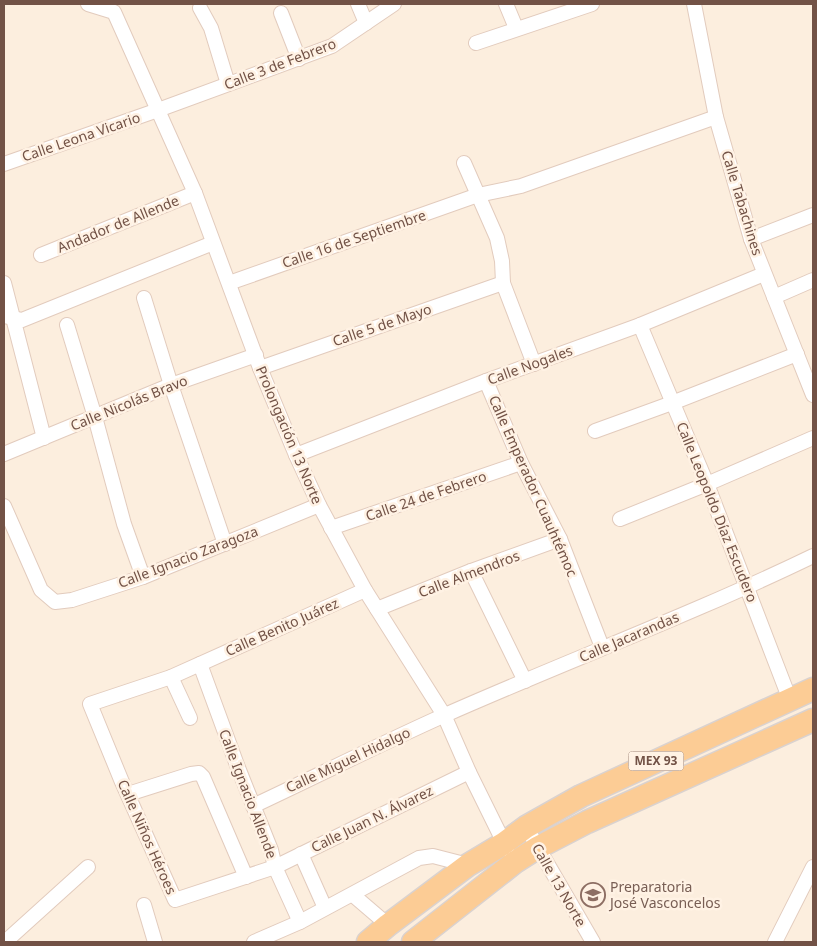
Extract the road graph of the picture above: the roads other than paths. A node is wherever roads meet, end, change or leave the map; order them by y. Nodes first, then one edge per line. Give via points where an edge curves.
1 (88, 4) edge
2 (358, 4) edge
3 (394, 4) edge
4 (506, 4) edge
5 (592, 4) edge
6 (694, 4) edge
7 (113, 8) edge
8 (200, 8) dead end
9 (281, 13) dead end
10 (366, 23) junction
11 (516, 28) junction
12 (476, 43) dead end
13 (299, 59) junction
14 (228, 84) junction
15 (158, 110) junction
16 (716, 117) junction
17 (464, 162) dead end
18 (4, 164) edge
19 (195, 193) junction
20 (478, 195) junction
21 (813, 215) edge
22 (751, 239) junction
23 (213, 243) junction
24 (41, 255) dead end
25 (764, 274) junction
26 (813, 280) edge
27 (229, 283) junction
28 (503, 283) junction
29 (4, 284) edge
30 (774, 296) junction
31 (144, 298) dead end
32 (8, 317) edge
33 (67, 325) dead end
34 (640, 325) junction
35 (797, 354) junction
36 (258, 361) junction
37 (534, 364) junction
38 (486, 381) junction
39 (171, 386) junction
40 (813, 395) edge
41 (672, 403) junction
42 (95, 417) junction
43 (595, 431) dead end
44 (44, 438) junction
45 (813, 438) edge
46 (4, 454) edge
47 (296, 455) junction
48 (521, 463) junction
49 (707, 484) junction
50 (319, 505) junction
51 (5, 511) edge
52 (620, 519) dead end
53 (331, 528) junction
54 (560, 539) junction
55 (225, 544) junction
56 (813, 556) edge
57 (471, 571) junction
58 (143, 577) junction
59 (748, 588) junction
60 (365, 590) junction
61 (377, 610) junction
62 (602, 647) junction
63 (200, 664) junction
64 (171, 677) junction
65 (524, 681) junction
66 (813, 690) edge
67 (790, 700) junction
68 (90, 704) joint
69 (444, 715) junction
70 (190, 718) dead end
71 (813, 720) edge
72 (469, 772) junction
73 (128, 794) junction
74 (253, 806) junction
75 (526, 827) junction
76 (537, 848) junction
77 (509, 853) junction
78 (301, 854) junction
79 (468, 865) junction
80 (88, 867) dead end
81 (275, 867) junction
82 (813, 867) edge
83 (246, 877) junction
84 (353, 895) junction
85 (144, 905) dead end
86 (325, 908) junction
87 (300, 922) junction
88 (388, 925) junction
89 (5, 942) edge
90 (155, 942) edge
91 (254, 942) edge
92 (368, 942) edge
93 (413, 942) edge
94 (593, 942) edge
95 (775, 942) edge

1 - 7 street, Prolongación 13 Norte
2 - 10 street
3 - 10 street, Calle 3 de Febrero
4 - 11 street
5 - 11 street
6 - 16 street, Calle Tabachines
7 - 15 street, Prolongación 13 Norte
8 - 14 street via 211,28
9 - 13 street
10 - 13 street, Calle 3 de Febrero via 332,46
11 - 12 street
13 - 14 street, Calle 3 de Febrero
14 - 15 street, Calle 3 de Febrero
15 - 18 street, Calle Leona Vicario
15 - 19 street, Prolongación 13 Norte
16 - 20 street, Calle 16 de Septiembre via 521,186
16 - 22 street, Calle Tabachines
17 - 20 street
19 - 23 street, Prolongación 13 Norte
19 - 24 street, Andador de Allende
20 - 27 street, Calle 16 de Septiembre
20 - 28 street via 496,238
21 - 22 street
22 - 25 street, Calle Tabachines
23 - 27 street, Prolongación 13 Norte
23 - 32 street via 22,320
25 - 30 street, Calle Tabachines
25 - 34 street, Calle Nogales
26 - 30 street
27 - 36 street, Prolongación 13 Norte
28 - 36 street, Calle 5 de Mayo
28 - 37 street
29 - 32 street
30 - 35 street, Calle Tabachines
31 - 39 street
32 - 44 street
33 - 42 street
34 - 37 street, Calle Nogales
34 - 41 street, Calle Leopoldo Díaz Escudero
35 - 40 street, Calle Tabachines
35 - 41 street
36 - 39 street, Calle Nicolás Bravo
36 - 47 street, Prolongación 13 Norte
37 - 38 street, Calle Nogales
38 - 47 street, Calle Nogales
38 - 48 street, Calle Emperador Cuauhtémoc
39 - 42 street, Calle Nicolás Bravo
39 - 55 street
41 - 43 street
41 - 49 street, Calle Leopoldo Díaz Escudero
42 - 44 street, Calle Nicolás Bravo
42 - 58 street via 124,524
44 - 46 street, Calle Nicolás Bravo
45 - 49 street
47 - 50 street, Prolongación 13 Norte
48 - 53 street, Calle 24 de Febrero
48 - 54 street, Calle Emperador Cuauhtémoc
49 - 52 street
49 - 59 street, Calle Leopoldo Díaz Escudero
50 - 53 street, Prolongación 13 Norte
50 - 55 street, Calle Ignacio Zaragoza
51 - 58 street, Calle Ignacio Zaragoza via 41,590 55,602 72,600
53 - 60 street, Prolongación 13 Norte
54 - 57 street, Calle Almendros
54 - 62 street, Calle Emperador Cuauhtémoc
55 - 58 street, Calle Ignacio Zaragoza
56 - 59 street, Calle Jacarandas
57 - 61 street, Calle Almendros
57 - 65 street
59 - 62 street, Calle Jacarandas
59 - 67 street, Calle Leopoldo Díaz Escudero
60 - 61 street, Prolongación 13 Norte
60 - 63 street, Calle Benito Juárez
61 - 69 street, Prolongación 13 Norte
62 - 65 street, Calle Jacarandas
63 - 64 street, Calle Benito Juárez
63 - 74 street, Calle Ignacio Allende
64 - 68 street, Calle Benito Juárez
64 - 70 street
65 - 69 street, Calle Jacarandas
66 - 67 main road, MEX 93
67 - 75 main road, MEX 93 via 581,796
68 - 73 street, Calle Niños Héroes
69 - 72 street, Prolongación 13 Norte
69 - 74 street, Calle Miguel Hidalgo
71 - 76 main road, MEX 93 via 587,822
72 - 77 street, Prolongación 13 Norte
72 - 78 street, Calle Juan N. Álvarez
73 - 83 street via 199,774
73 - 83 street, Calle Niños Héroes via 176,900
74 - 81 street, Calle Ignacio Allende
75 - 76 street, Calle 13 Norte
75 - 77 main road, MEX 93
76 - 77 main road, MEX 93
76 - 94 street, Calle 13 Norte
77 - 79 main road, MEX 93
77 - 93 main road, MEX 93
78 - 81 street, Calle Juan N. Álvarez
78 - 86 street
79 - 84 street via 434,856 419,858
79 - 88 main road, MEX 93
80 - 89 street
81 - 83 street, Calle Niños Héroes
81 - 87 street, Calle Ignacio Allende
82 - 95 street
84 - 86 street
84 - 88 street
85 - 90 street
86 - 87 street
87 - 91 street
88 - 92 main road, MEX 93

